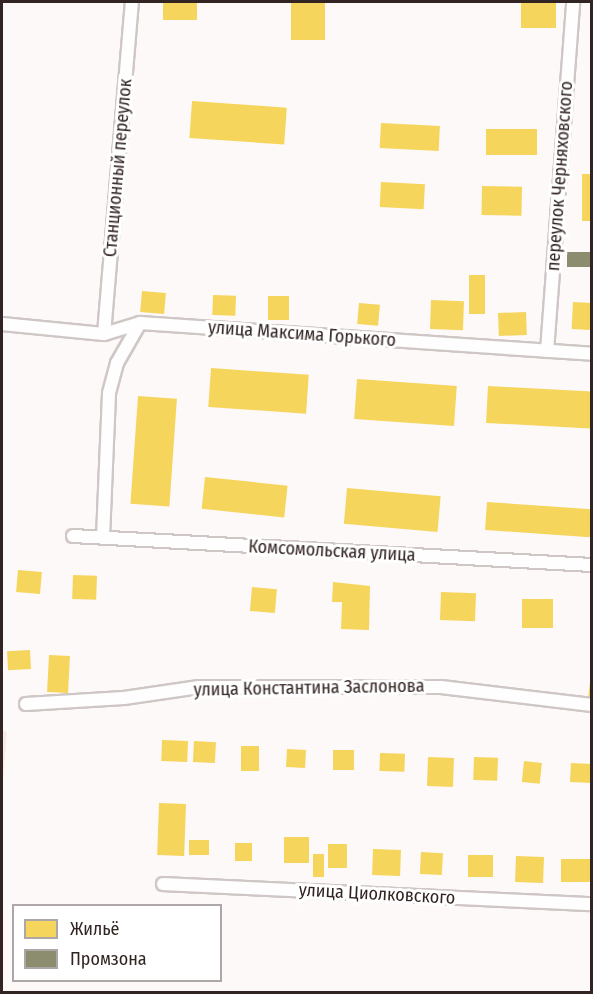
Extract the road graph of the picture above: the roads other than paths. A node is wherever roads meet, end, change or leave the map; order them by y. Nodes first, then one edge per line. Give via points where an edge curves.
1 (132, 2) edge
2 (573, 2) edge
3 (140, 322) junction
4 (8, 324) edge
5 (104, 334) junction
6 (547, 351) junction
7 (591, 354) edge
8 (73, 536) dead end
9 (103, 537) junction
10 (591, 565) edge
11 (26, 704) dead end
12 (591, 705) edge
13 (163, 884) dead end
14 (591, 904) edge

1 - 5 street, Станционный переулок
2 - 6 street, переулок Черняховского
3 - 5 street, улица Максима Горького
3 - 6 street, улица Максима Горького
3 - 9 street via 117,363 109,393
4 - 5 street, улица Максима Горького
6 - 7 street, улица Максима Горького
8 - 9 street, Комсомольская улица
9 - 10 street, Комсомольская улица
11 - 12 street, улица Константина Заслонова via 124,698 199,687 441,687
13 - 14 street, улица Циолковского

